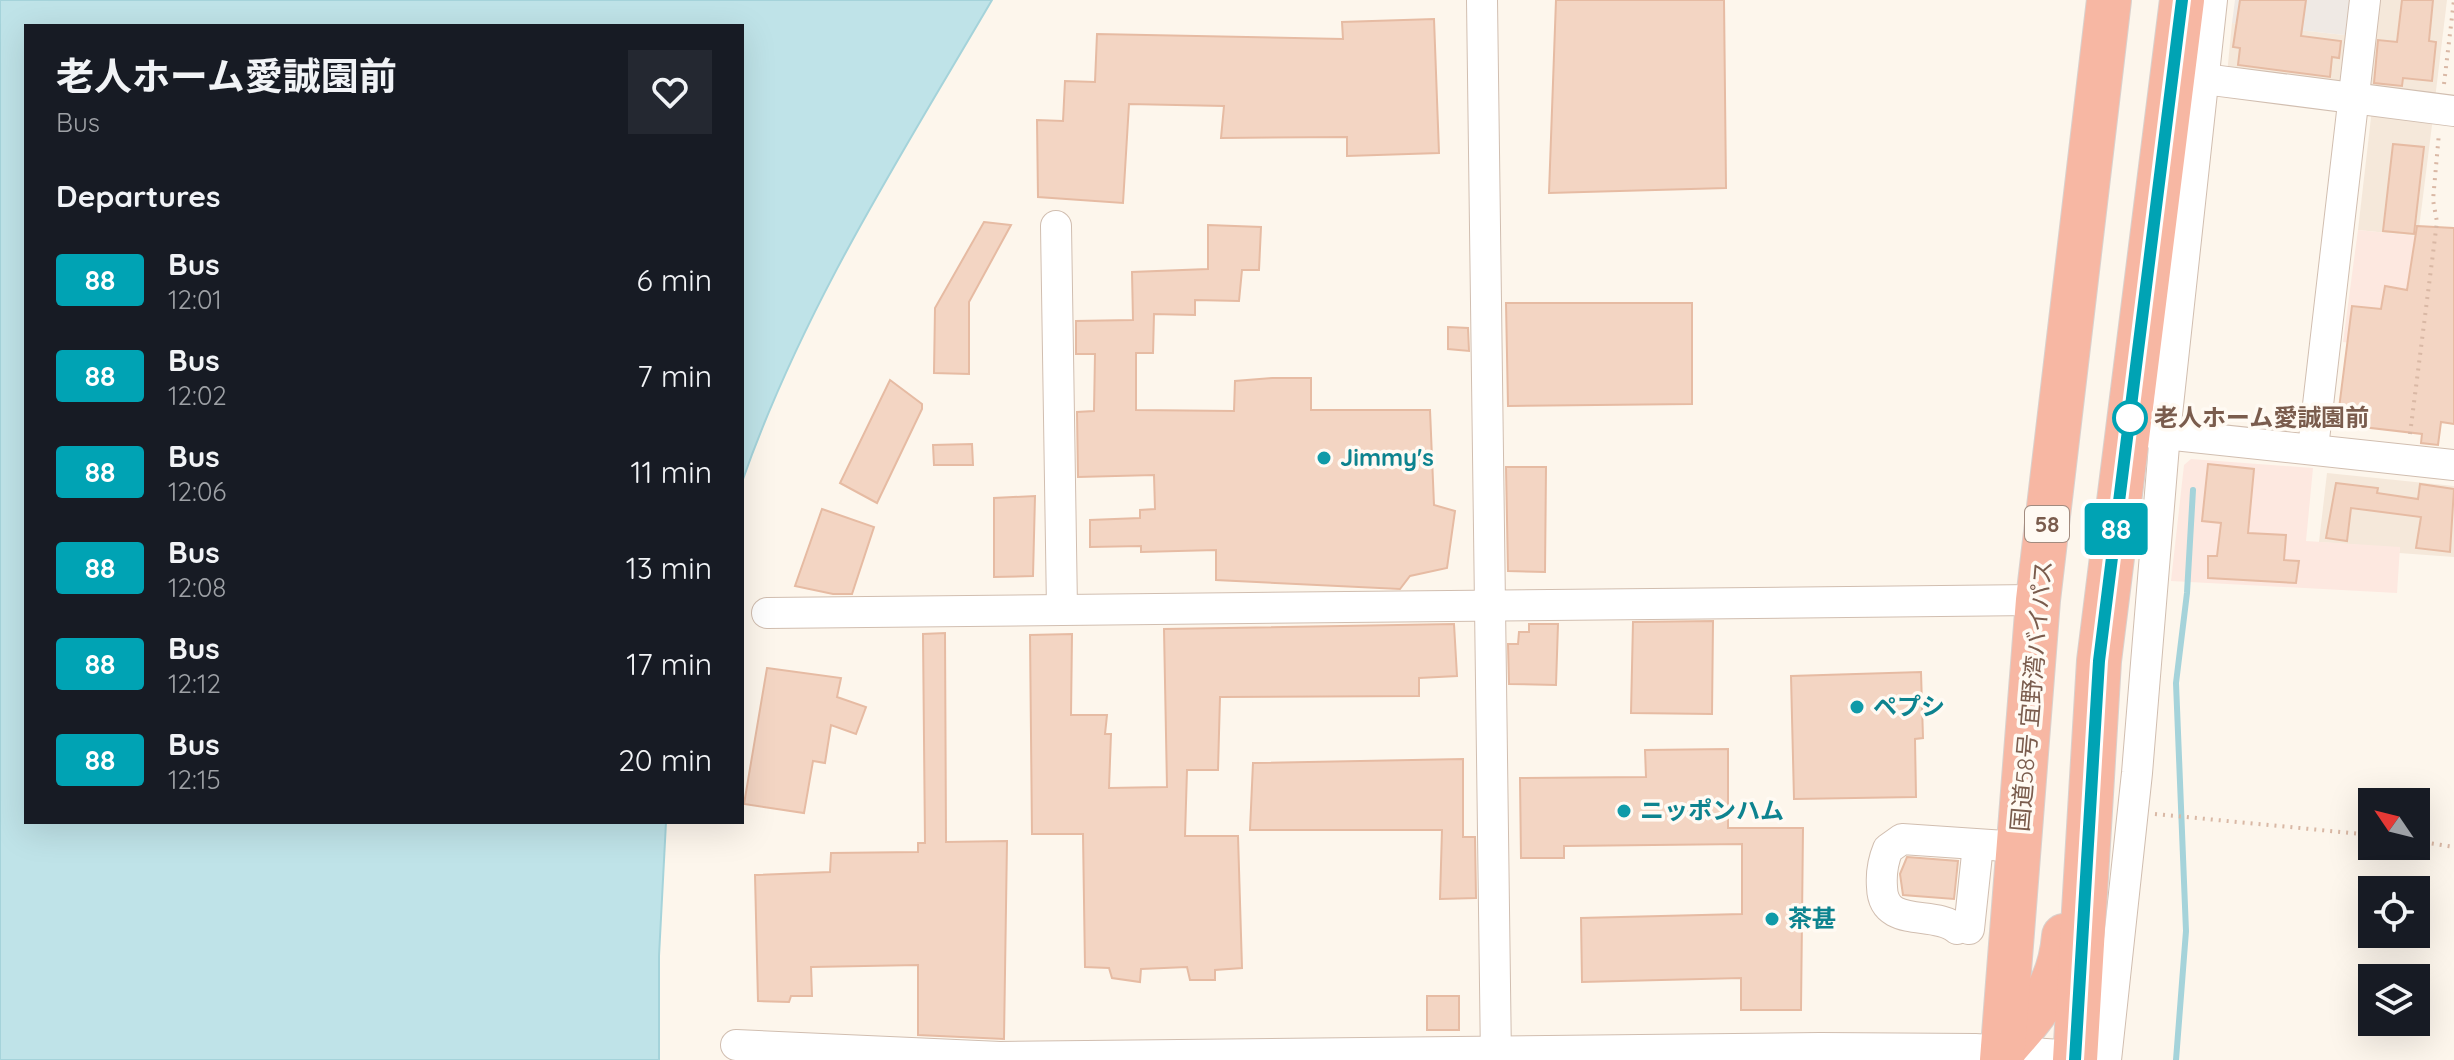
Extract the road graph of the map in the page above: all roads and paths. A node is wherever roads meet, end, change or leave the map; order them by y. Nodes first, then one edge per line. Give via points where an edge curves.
1 (1482, 0) edge
2 (2109, 0) edge
3 (2182, 0) edge
4 (2212, 0) edge
5 (2365, 0) edge
6 (2454, 0) edge
7 (2204, 79) junction
8 (2353, 97) junction
9 (2448, 111) edge
10 (1056, 226) dead end
11 (2147, 432) junction
12 (2313, 448) junction
13 (2408, 448) dead end
14 (2454, 465) edge
15 (2038, 600) junction
16 (1490, 604) junction
17 (1062, 609) junction
18 (767, 613) dead end
19 (2099, 661) junction
20 (2146, 814) dead end
21 (2358, 834) edge
22 (2430, 843) edge
23 (1999, 846) junction
24 (2454, 847) edge
25 (736, 1045) dead end
26 (1496, 1054) edge
27 (1820, 1054) edge
28 (2002, 1055) edge
29 (1000, 1058) edge
30 (1079, 1058) edge
31 (2085, 1059) edge

1 - 16 street
2 - 15 highway, 国道58号 宜野湾バイパス / 58
3 - 11 highway
4 - 7 street
5 - 8 street
6 - 9 path
7 - 8 street
7 - 11 street
8 - 9 street
8 - 12 street
9 - 13 path via 2433,200 2437,222
10 - 17 street
11 - 12 street
11 - 19 highway
11 - 31 street via 2137,773
12 - 14 street
15 - 16 street
15 - 23 highway, 国道58号 宜野湾バイパス / 58
16 - 17 street
16 - 26 street
17 - 18 street
19 - 28 highway via 2062,964 2037,1011
19 - 31 highway
20 - 21 path
22 - 24 path
23 - 23 street via 1963,929 1947,919 1902,915 1889,908 1882,892 1884,858 1902,839
23 - 28 highway, 国道58号 宜野湾バイパス / 58
25 - 29 street
26 - 27 street
26 - 30 street
27 - 28 street
28 - 31 street
29 - 30 street

